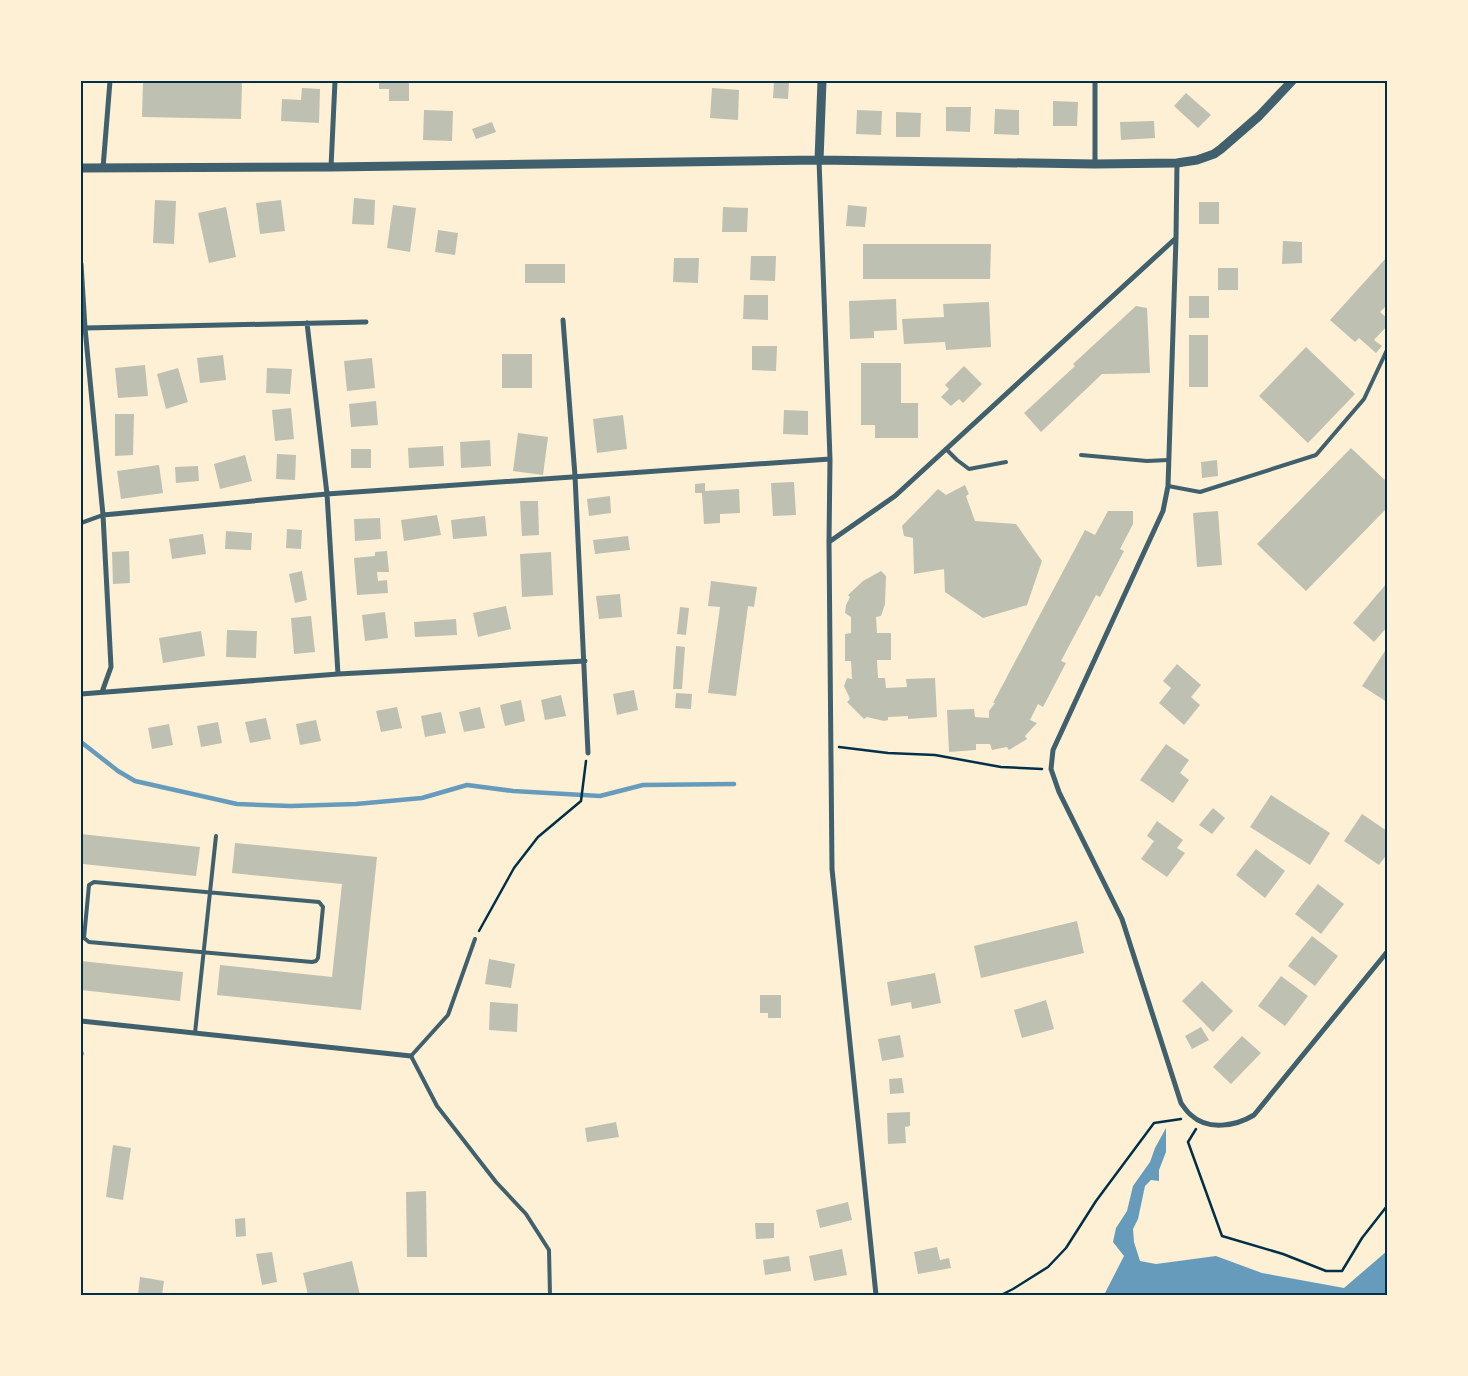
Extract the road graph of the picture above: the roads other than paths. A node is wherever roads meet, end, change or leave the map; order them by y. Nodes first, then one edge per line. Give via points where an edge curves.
1 (110, 81) edge
2 (335, 81) edge
3 (822, 81) edge
4 (1095, 81) edge
5 (1292, 81) edge
6 (819, 160) junction
7 (1095, 164) junction
8 (1177, 164) junction
9 (81, 168) edge
10 (103, 168) junction
11 (331, 168) junction
12 (1176, 238) junction
13 (81, 264) edge
14 (82, 292) edge
15 (563, 320) dead end
16 (366, 322) dead end
17 (308, 323) junction
18 (85, 328) junction
19 (1387, 350) edge
20 (946, 449) junction
21 (1081, 455) dead end
22 (830, 458) junction
23 (1168, 460) junction
24 (1006, 462) dead end
25 (575, 476) junction
26 (1168, 486) junction
27 (327, 494) junction
28 (103, 515) junction
29 (81, 523) edge
30 (829, 542) junction
31 (585, 661) junction
32 (338, 674) junction
33 (102, 692) junction
34 (81, 694) edge
35 (588, 752) road end
36 (216, 836) dead end
37 (210, 892) junction
38 (84, 911) edge
39 (475, 939) road end
40 (204, 952) junction
41 (1387, 952) edge
42 (81, 1021) edge
43 (195, 1033) junction
44 (411, 1056) junction
45 (550, 1295) edge
46 (876, 1295) edge

1 - 10 street
2 - 11 street
3 - 6 street
4 - 7 street
5 - 8 street via 1259,116 1214,154
6 - 7 street
6 - 11 street
6 - 22 street
7 - 8 street
8 - 12 street
9 - 10 street
10 - 11 street
12 - 20 street
12 - 23 street
13 - 14 street
14 - 18 street
15 - 25 street
16 - 17 street
17 - 18 street
17 - 27 street
18 - 28 street
19 - 26 lane via 1364,399 1316,455 1200,492
20 - 24 lane via 969,469
20 - 30 street via 896,496
21 - 23 lane
22 - 25 street
22 - 30 street
23 - 26 street
25 - 27 street
25 - 31 street
26 - 41 street via 1164,511 1054,750 1051,769 1059,792 1122,919 1181,1102 1191,1116 1203,1123 1228,1126 1254,1115
27 - 28 street
27 - 32 street
28 - 29 lane
28 - 33 street via 111,667
30 - 46 street via 832,868
31 - 32 street
31 - 35 street
32 - 33 street
33 - 34 street
36 - 37 lane
37 - 38 lane via 94,882 89,885
37 - 40 lane
37 - 40 lane via 319,902 323,907 318,958 312,962
38 - 40 lane via 84,938 89,942
39 - 44 lane via 448,1015
40 - 43 lane
42 - 43 street
43 - 44 street
44 - 45 lane via 436,1106 496,1182 526,1214 549,1250

